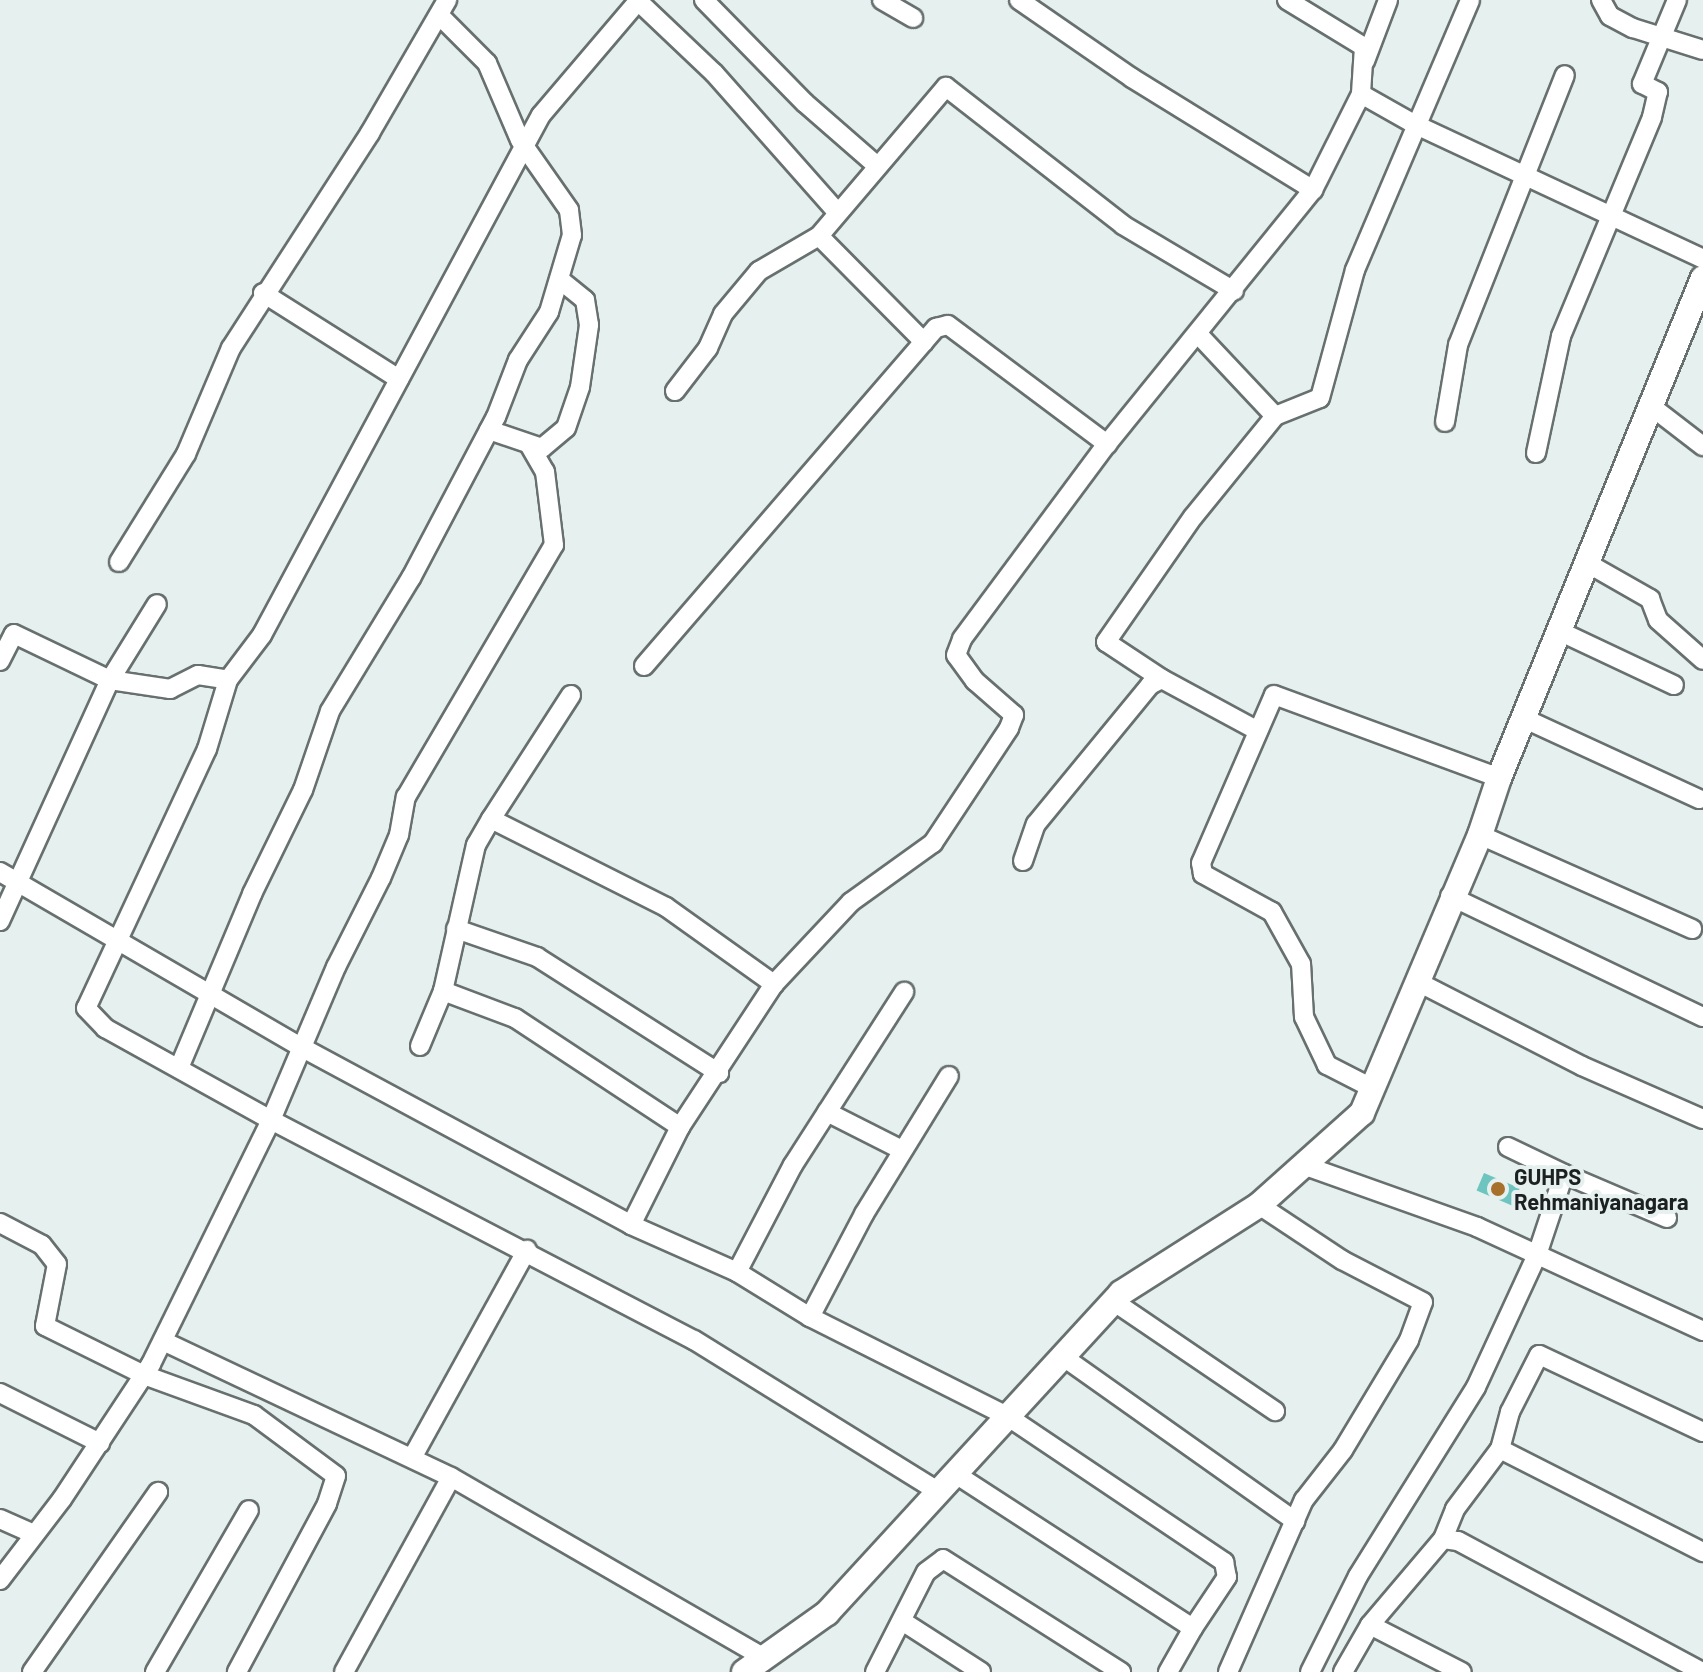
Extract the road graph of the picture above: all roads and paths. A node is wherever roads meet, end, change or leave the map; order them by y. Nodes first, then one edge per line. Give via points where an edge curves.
1 (704, 0) edge
2 (882, 0) edge
3 (1019, 0) edge
4 (1287, 0) edge
5 (1388, 0) edge
6 (1470, 0) edge
7 (1601, 0) edge
8 (1677, 0) edge
9 (639, 1) edge
10 (443, 8) edge
11 (913, 18) dead end
12 (1661, 38) junction
13 (1703, 50) edge
14 (1363, 65) junction
15 (1565, 75) dead end
16 (1361, 94) junction
17 (1414, 124) junction
18 (526, 142) junction
19 (876, 165) junction
20 (1526, 178) junction
21 (1313, 190) junction
22 (836, 211) junction
23 (1610, 215) junction
24 (819, 236) junction
25 (1703, 259) edge
26 (1703, 278) edge
27 (559, 279) junction
28 (1234, 291) junction
29 (263, 293) junction
30 (1198, 334) junction
31 (924, 342) junction
32 (399, 379) junction
33 (675, 391) dead end
34 (1651, 406) junction
35 (1275, 416) junction
36 (1445, 422) dead end
37 (489, 430) junction
38 (1107, 444) junction
39 (530, 446) junction
40 (1703, 446) edge
41 (1536, 453) dead end
42 (119, 562) dead end
43 (1587, 563) junction
44 (157, 604) dead end
45 (1559, 631) junction
46 (1703, 660) edge
47 (0, 661) edge
48 (644, 666) dead end
49 (1162, 679) junction
50 (110, 680) junction
51 (228, 680) junction
52 (1674, 685) dead end
53 (571, 695) dead end
54 (1523, 718) junction
55 (1258, 731) junction
56 (1499, 778) junction
57 (1699, 799) dead end
58 (491, 819) junction
59 (1480, 835) junction
60 (1023, 861) dead end
61 (8, 876) edge
62 (1450, 896) junction
63 (0, 921) edge
64 (456, 929) junction
65 (1692, 929) dead end
66 (116, 938) junction
67 (1416, 981) junction
68 (774, 984) junction
69 (443, 991) junction
70 (904, 992) dead end
71 (211, 993) junction
72 (1703, 1017) edge
73 (420, 1046) dead end
74 (301, 1047) junction
75 (179, 1068) junction
76 (719, 1073) junction
77 (949, 1076) dead end
78 (1372, 1088) junction
79 (827, 1112) junction
80 (1703, 1119) edge
81 (271, 1120) junction
82 (680, 1127) junction
83 (1508, 1147) dead end
84 (902, 1150) junction
85 (1303, 1165) junction
86 (1564, 1174) junction
87 (1259, 1205) junction
88 (1667, 1218) dead end
89 (0, 1223) edge
90 (631, 1225) junction
91 (527, 1250) junction
92 (1537, 1255) junction
93 (737, 1272) junction
94 (1113, 1301) junction
95 (810, 1317) junction
96 (1703, 1331) edge
97 (163, 1341) junction
98 (1062, 1356) junction
99 (144, 1375) junction
100 (0, 1393) edge
101 (1275, 1411) dead end
102 (1007, 1416) junction
103 (1703, 1432) edge
104 (100, 1443) junction
105 (1500, 1449) junction
106 (412, 1458) junction
107 (451, 1477) junction
108 (946, 1482) junction
109 (158, 1492) dead end
110 (249, 1510) dead end
111 (0, 1519) edge
112 (1295, 1521) junction
113 (34, 1534) junction
114 (1443, 1539) junction
115 (1703, 1552) edge
116 (0, 1580) edge
117 (902, 1621) junction
118 (1370, 1625) junction
119 (1193, 1628) junction
120 (765, 1658) junction
121 (32, 1672) edge
122 (155, 1672) edge
123 (237, 1672) edge
124 (344, 1672) edge
125 (744, 1672) edge
126 (875, 1672) edge
127 (981, 1672) edge
128 (1121, 1672) edge
129 (1168, 1672) edge
130 (1228, 1672) edge
131 (1310, 1672) edge
132 (1343, 1672) edge
133 (1462, 1672) edge
134 (1702, 1672) edge

1 - 19 street via 805,103
2 - 11 street
3 - 21 street via 1132,78
4 - 14 street via 1364,47
5 - 14 street
6 - 17 street
7 - 12 street via 1610,16
8 - 12 street
9 - 18 street via 541,115
9 - 22 street via 714,73
10 - 18 street via 487,63 520,140
10 - 29 street via 370,133
12 - 13 street
12 - 23 street via 1642,84 1658,92 1652,117
14 - 16 street
15 - 20 street
16 - 17 street
16 - 21 street
17 - 20 street
17 - 35 street via 1355,270 1320,398
18 - 27 street via 573,221
18 - 32 street
19 - 22 street
19 - 28 street via 946,87 1123,225
20 - 23 street
20 - 36 street via 1458,345
21 - 28 street
22 - 24 street
23 - 25 street
23 - 41 street via 1561,336
24 - 31 street
24 - 33 street via 759,271 723,314 708,348
26 - 34 street
27 - 37 street via 549,312 518,360
27 - 39 street via 585,300 587,353 566,428 542,448
28 - 30 street
29 - 32 street
29 - 42 street via 231,348 186,454
30 - 35 street
30 - 38 street
31 - 38 street via 948,325
31 - 48 street
32 - 51 street via 262,635
34 - 40 street
34 - 43 street
35 - 49 street via 1193,517 1106,642
37 - 39 street
37 - 71 street via 411,578 330,711 303,790
38 - 68 street via 962,639 956,655 975,681 1014,715 1009,728 933,843 851,902
39 - 74 street via 545,472 554,545 406,797 393,850
43 - 45 street
43 - 46 street via 1650,599 1658,620
44 - 50 street
45 - 52 street
45 - 54 street
47 - 50 street via 14,634
49 - 55 street
49 - 60 street via 1150,685 1036,824
50 - 51 street via 170,689 198,675
50 - 61 street
51 - 66 street via 207,749
53 - 58 street
54 - 56 street
54 - 57 street
55 - 56 street via 1274,695
55 - 78 street via 1201,863 1203,874 1272,912 1301,964 1304,1017 1327,1065
56 - 59 street
58 - 64 street via 476,845
58 - 68 street via 666,907
59 - 62 street
59 - 65 street
61 - 63 street
61 - 66 street
62 - 67 street
62 - 72 street
64 - 69 street
64 - 76 street via 537,957
66 - 71 street
66 - 75 street via 86,1008 105,1028
67 - 78 street
67 - 80 street via 1582,1066
68 - 76 street
69 - 73 street
69 - 82 street via 515,1018
70 - 79 street
71 - 74 street
71 - 75 street
74 - 81 street
74 - 90 street
75 - 81 street
76 - 82 street
77 - 84 street
78 - 85 street via 1362,1113
79 - 84 street
79 - 93 street
81 - 91 street
81 - 97 street
82 - 90 street
83 - 86 street
84 - 95 street
85 - 87 street
85 - 92 street via 1477,1227
86 - 88 street
86 - 92 street
87 - 94 street
87 - 112 street via 1342,1260 1423,1302 1409,1340
89 - 99 street via 42,1245 57,1264 45,1326
90 - 93 street
91 - 106 street
91 - 108 street
92 - 96 street
92 - 131 street via 1476,1387 1358,1576
93 - 95 street
94 - 98 street
94 - 101 street
95 - 102 street
97 - 99 street
97 - 106 street
98 - 102 street
98 - 112 street
99 - 104 street
99 - 123 street via 254,1415 336,1476 327,1504
100 - 104 street
102 - 108 street
102 - 119 street via 1224,1562 1227,1577
103 - 105 street via 1539,1355 1510,1412
104 - 113 street
105 - 114 street via 1455,1509
105 - 115 street
106 - 107 street
107 - 120 street
107 - 124 street
108 - 119 street
108 - 120 street via 827,1613
109 - 121 street
110 - 122 street
111 - 113 street
112 - 130 street
113 - 116 street
114 - 118 street
114 - 134 street via 1458,1541
117 - 126 street
117 - 127 street
117 - 128 street via 926,1572 943,1559
118 - 132 street
118 - 133 street
119 - 129 street
120 - 125 street

